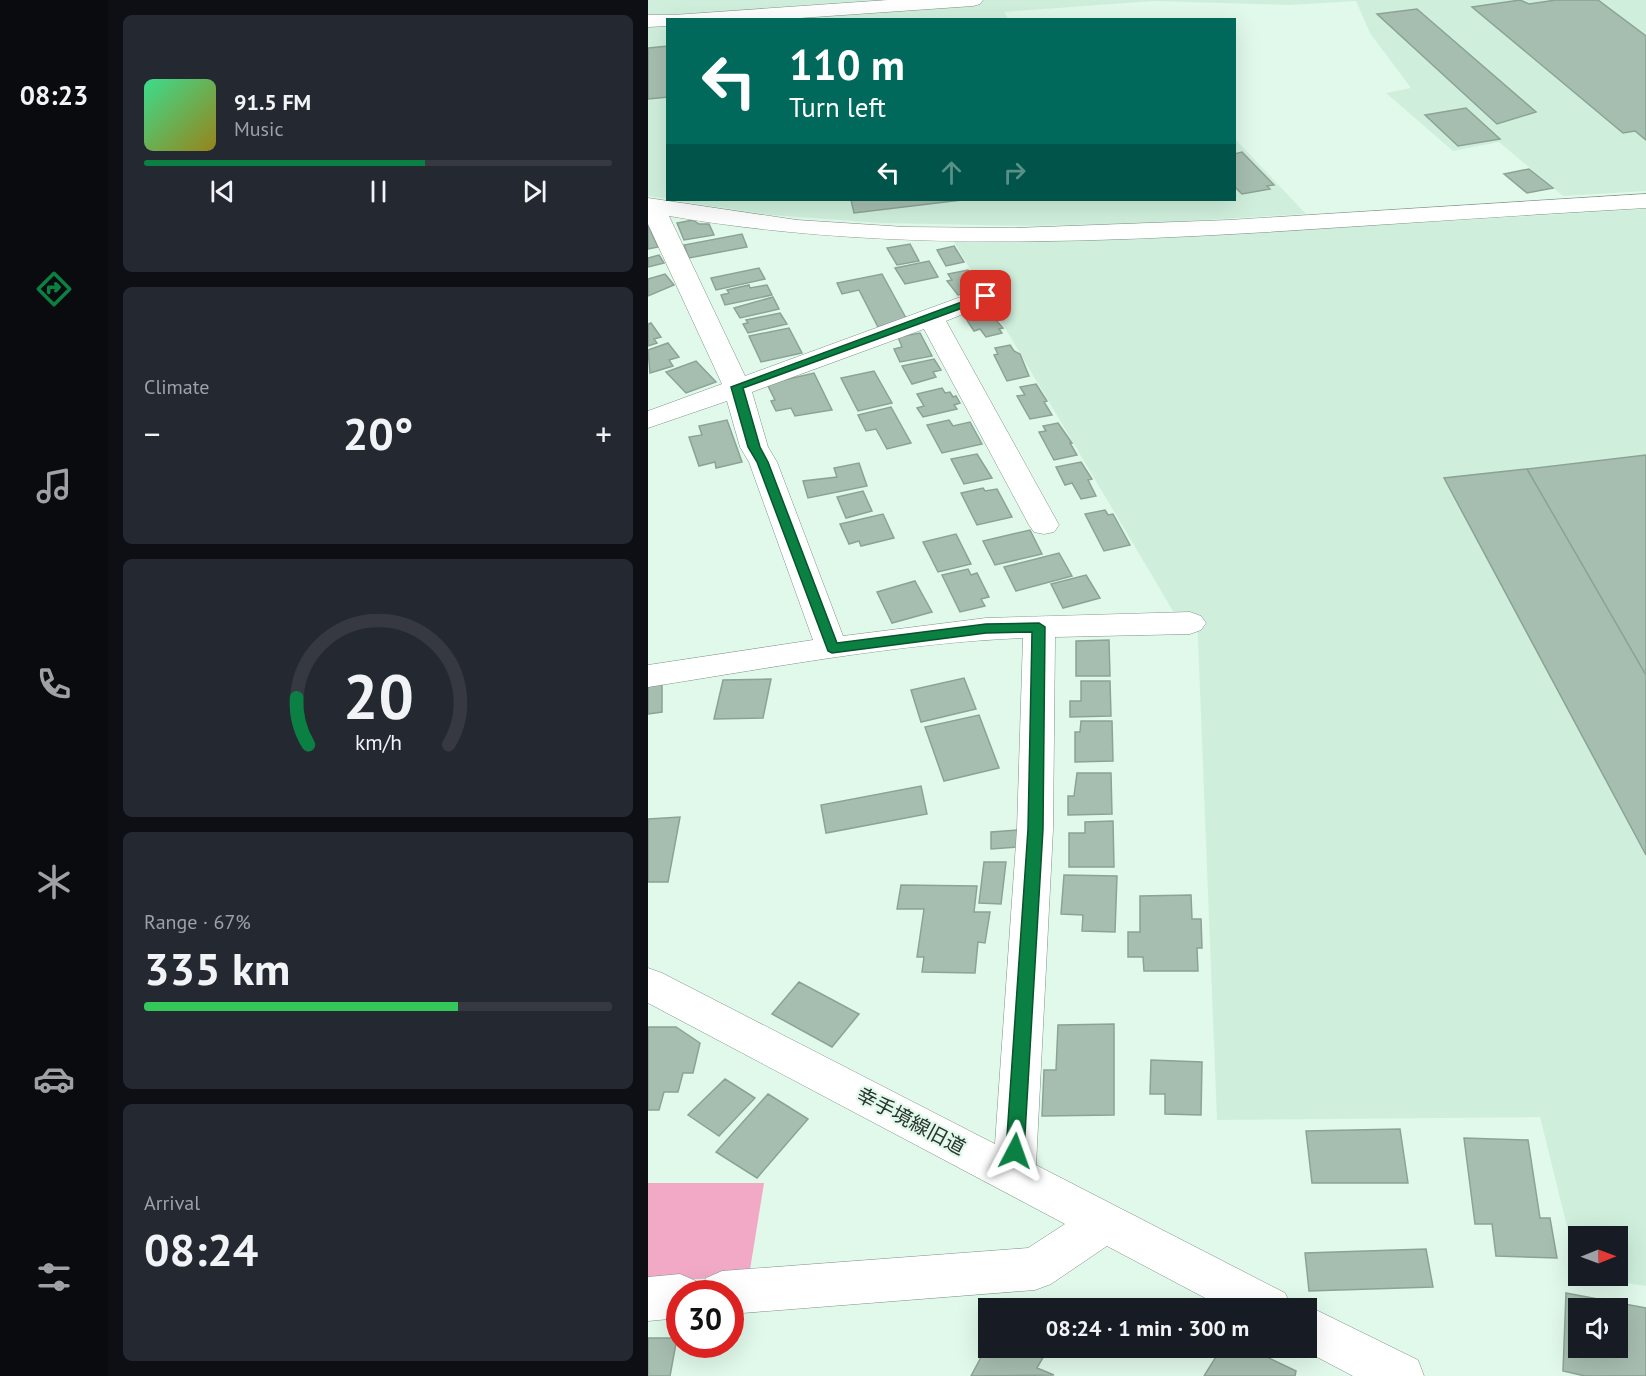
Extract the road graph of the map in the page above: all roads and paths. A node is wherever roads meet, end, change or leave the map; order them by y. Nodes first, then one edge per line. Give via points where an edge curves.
1 (973, 0) edge
2 (923, 2) edge
3 (705, 18) edge
4 (666, 20) edge
5 (648, 21) edge
6 (1646, 201) edge
7 (651, 207) edge
8 (986, 296) dead end
9 (931, 318) junction
10 (737, 387) junction
11 (648, 420) edge
12 (1044, 525) dead end
13 (1190, 623) dead end
14 (1039, 627) junction
15 (832, 648) junction
16 (648, 676) edge
17 (648, 984) edge
18 (1014, 1174) junction
19 (1104, 1223) junction
20 (744, 1291) edge
21 (666, 1297) edge
22 (1250, 1298) edge
23 (648, 1299) edge
24 (1317, 1333) edge
25 (1401, 1376) edge

1 - 2 street
2 - 3 street
4 - 5 street
6 - 7 street via 1288,224 1021,234 800,227
7 - 10 street
8 - 9 street
9 - 10 street
9 - 12 street
10 - 11 street
10 - 15 street via 754,447
13 - 14 street
14 - 15 street via 986,629
14 - 18 street via 1035,829
15 - 16 street
17 - 18 street, 幸手境線旧道
18 - 19 street, 幸手境線旧道
19 - 20 street via 1035,1269
19 - 22 street, 幸手境線旧道
21 - 23 street
24 - 25 street

